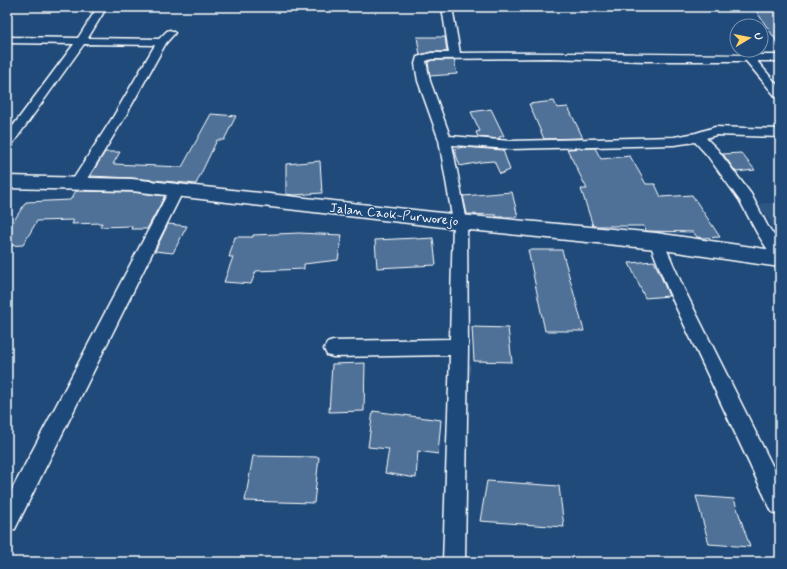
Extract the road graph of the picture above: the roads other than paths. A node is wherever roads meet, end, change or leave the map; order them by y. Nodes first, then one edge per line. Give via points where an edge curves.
1 (447, 7) edge
2 (100, 10) dead end
3 (7, 40) edge
4 (81, 41) junction
5 (455, 56) junction
6 (729, 58) edge
7 (749, 58) edge
8 (769, 58) edge
9 (780, 58) edge
10 (780, 95) edge
11 (780, 133) edge
12 (698, 137) junction
13 (445, 140) junction
14 (7, 143) edge
15 (7, 182) edge
16 (77, 184) junction
17 (176, 190) junction
18 (460, 222) junction
19 (656, 241) junction
20 (780, 258) edge
21 (459, 347) junction
22 (333, 349) dead end
23 (780, 504) edge
24 (7, 521) edge
25 (454, 562) edge

1 - 5 street
2 - 4 street
3 - 4 street
4 - 14 street
4 - 16 street via 166,38
5 - 6 street
5 - 13 street via 426,56 421,59 420,64
7 - 10 street
8 - 9 street
11 - 12 street via 715,132
12 - 13 street via 674,141 511,145
12 - 20 street via 746,198
13 - 18 street
15 - 16 street, Jalan Caok-Purworejo
16 - 17 street, Jalan Caok-Purworejo via 132,185
17 - 18 street, Jalan Caok-Purworejo
17 - 24 street
18 - 19 street, Jalan Caok-Purworejo
18 - 21 street
19 - 20 street, Jalan Caok-Purworejo
19 - 23 street via 676,290
21 - 22 street
21 - 25 street

